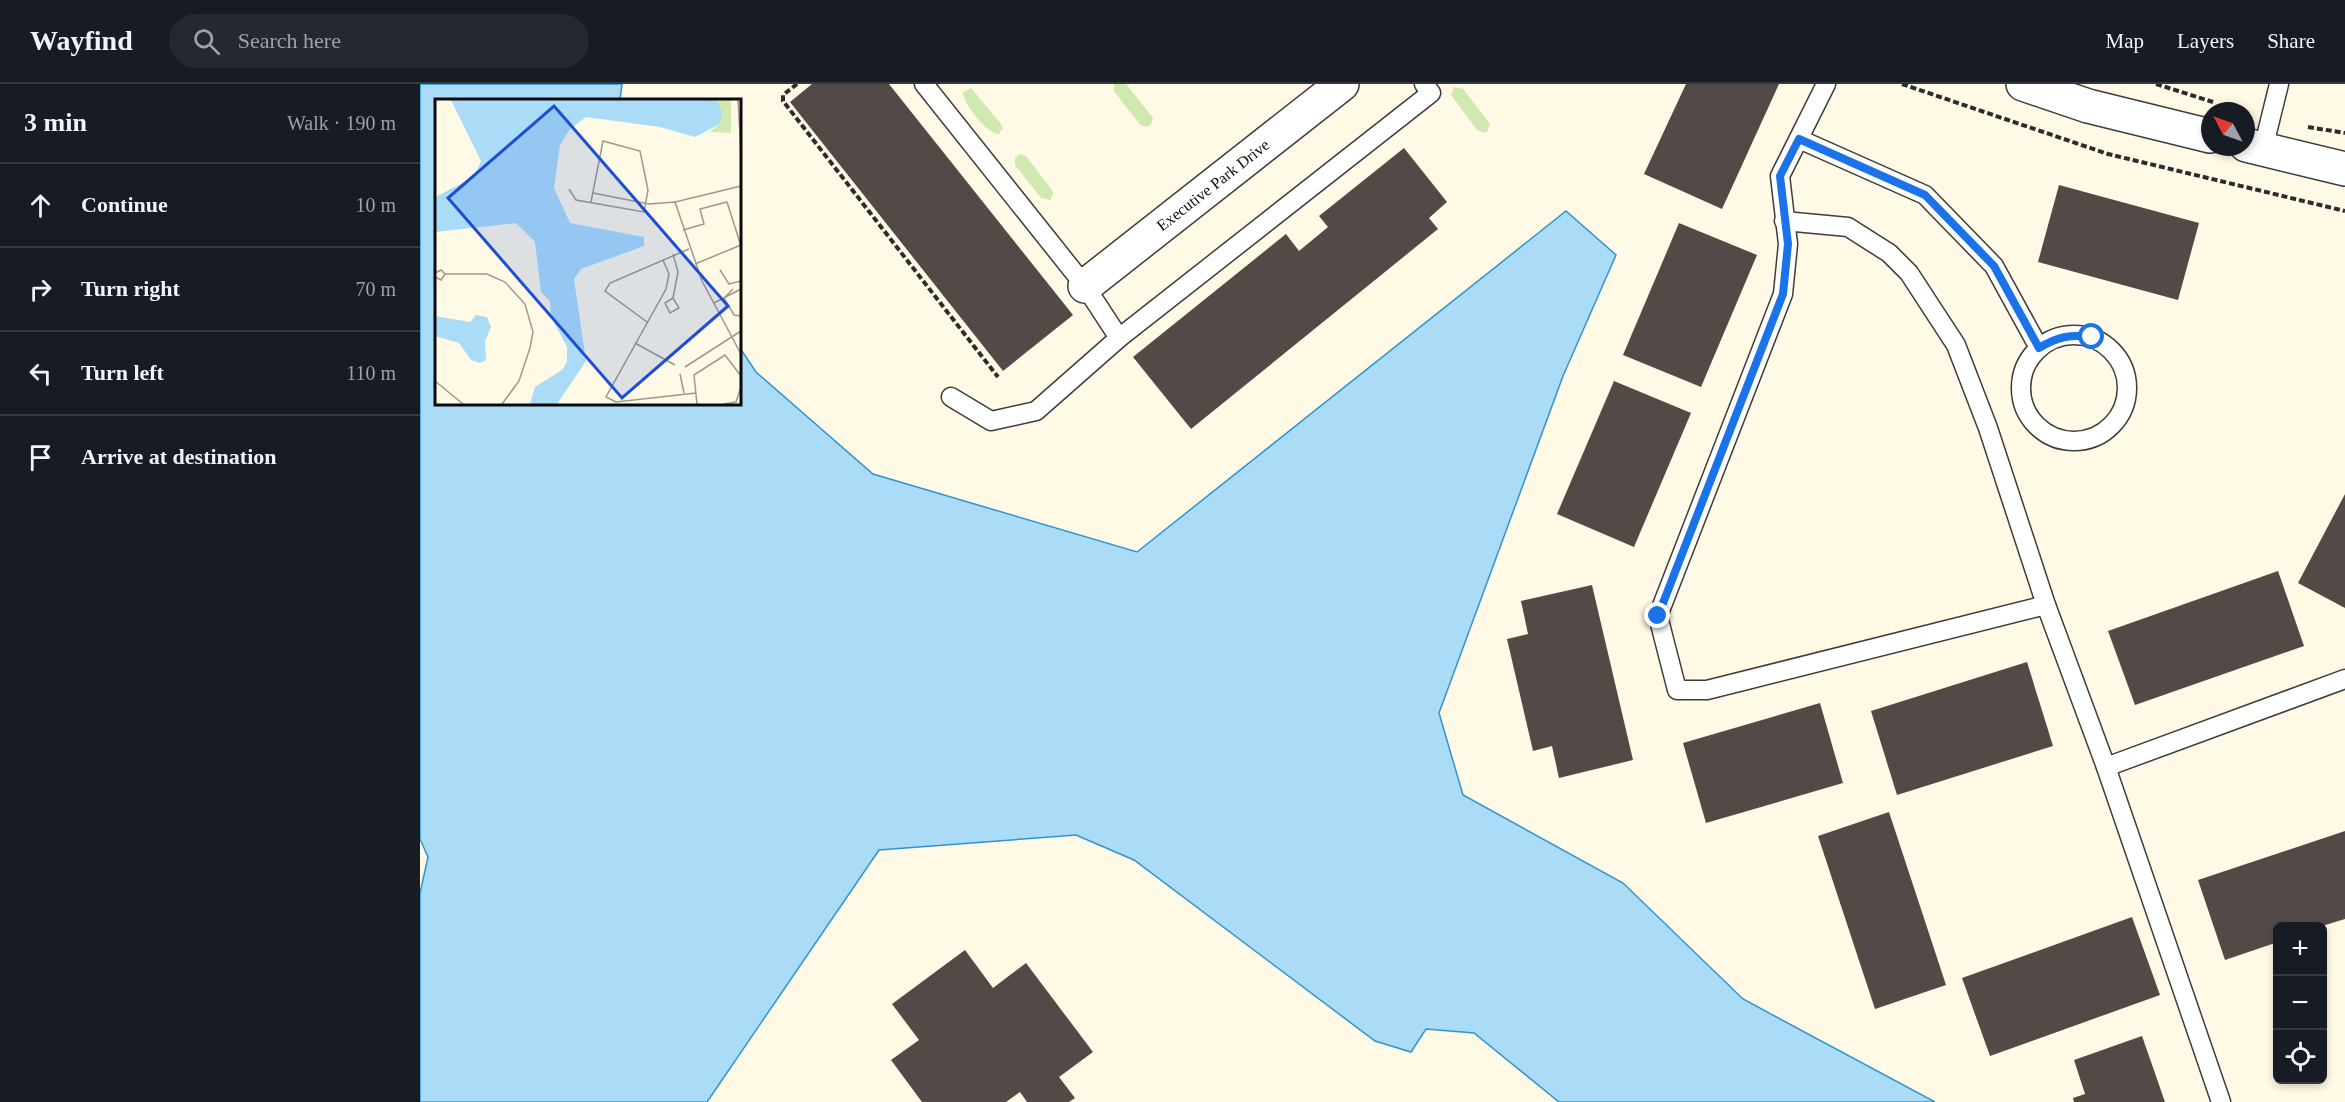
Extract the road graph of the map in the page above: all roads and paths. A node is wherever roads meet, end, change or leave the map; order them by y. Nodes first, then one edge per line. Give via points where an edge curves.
1 (797, 84) edge
2 (924, 84) edge
3 (1342, 84) edge
4 (1424, 84) edge
5 (1826, 84) edge
6 (1902, 84) edge
7 (2022, 84) edge
8 (2156, 84) edge
9 (2279, 84) edge
10 (2215, 102) dead end
11 (2201, 134) edge
12 (1799, 139) junction
13 (2255, 144) edge
14 (2255, 146) edge
15 (2345, 169) edge
16 (2345, 211) edge
17 (1784, 221) junction
18 (1084, 286) junction
19 (1119, 339) junction
20 (2039, 348) junction
21 (998, 377) dead end
22 (951, 398) dead end
23 (2046, 605) junction
24 (2345, 679) edge
25 (2106, 767) junction
26 (2221, 1102) edge

1 - 21 path via 783,95 783,101
2 - 18 lane
3 - 18 street, Executive Park Drive
4 - 19 lane via 1431,93
5 - 12 lane
6 - 16 path via 2108,154
7 - 11 street via 2088,106
8 - 10 path
9 - 13 lane
12 - 17 lane via 1780,176
12 - 20 lane via 1925,195 1994,266
14 - 15 street
17 - 23 lane via 1848,227 1889,253 1909,273 1956,345 1988,428
17 - 23 lane via 1788,244 1783,294 1658,616 1677,690 1707,690
18 - 19 lane
19 - 22 lane via 1036,411 991,422
20 - 20 lane via 2027,362 2021,380 2022,399 2035,425 2068,442 2086,440 2106,431 2119,418 2127,401 2128,382 2121,360 2108,346 2082,335 2055,338
23 - 25 lane
24 - 25 lane
25 - 26 lane

